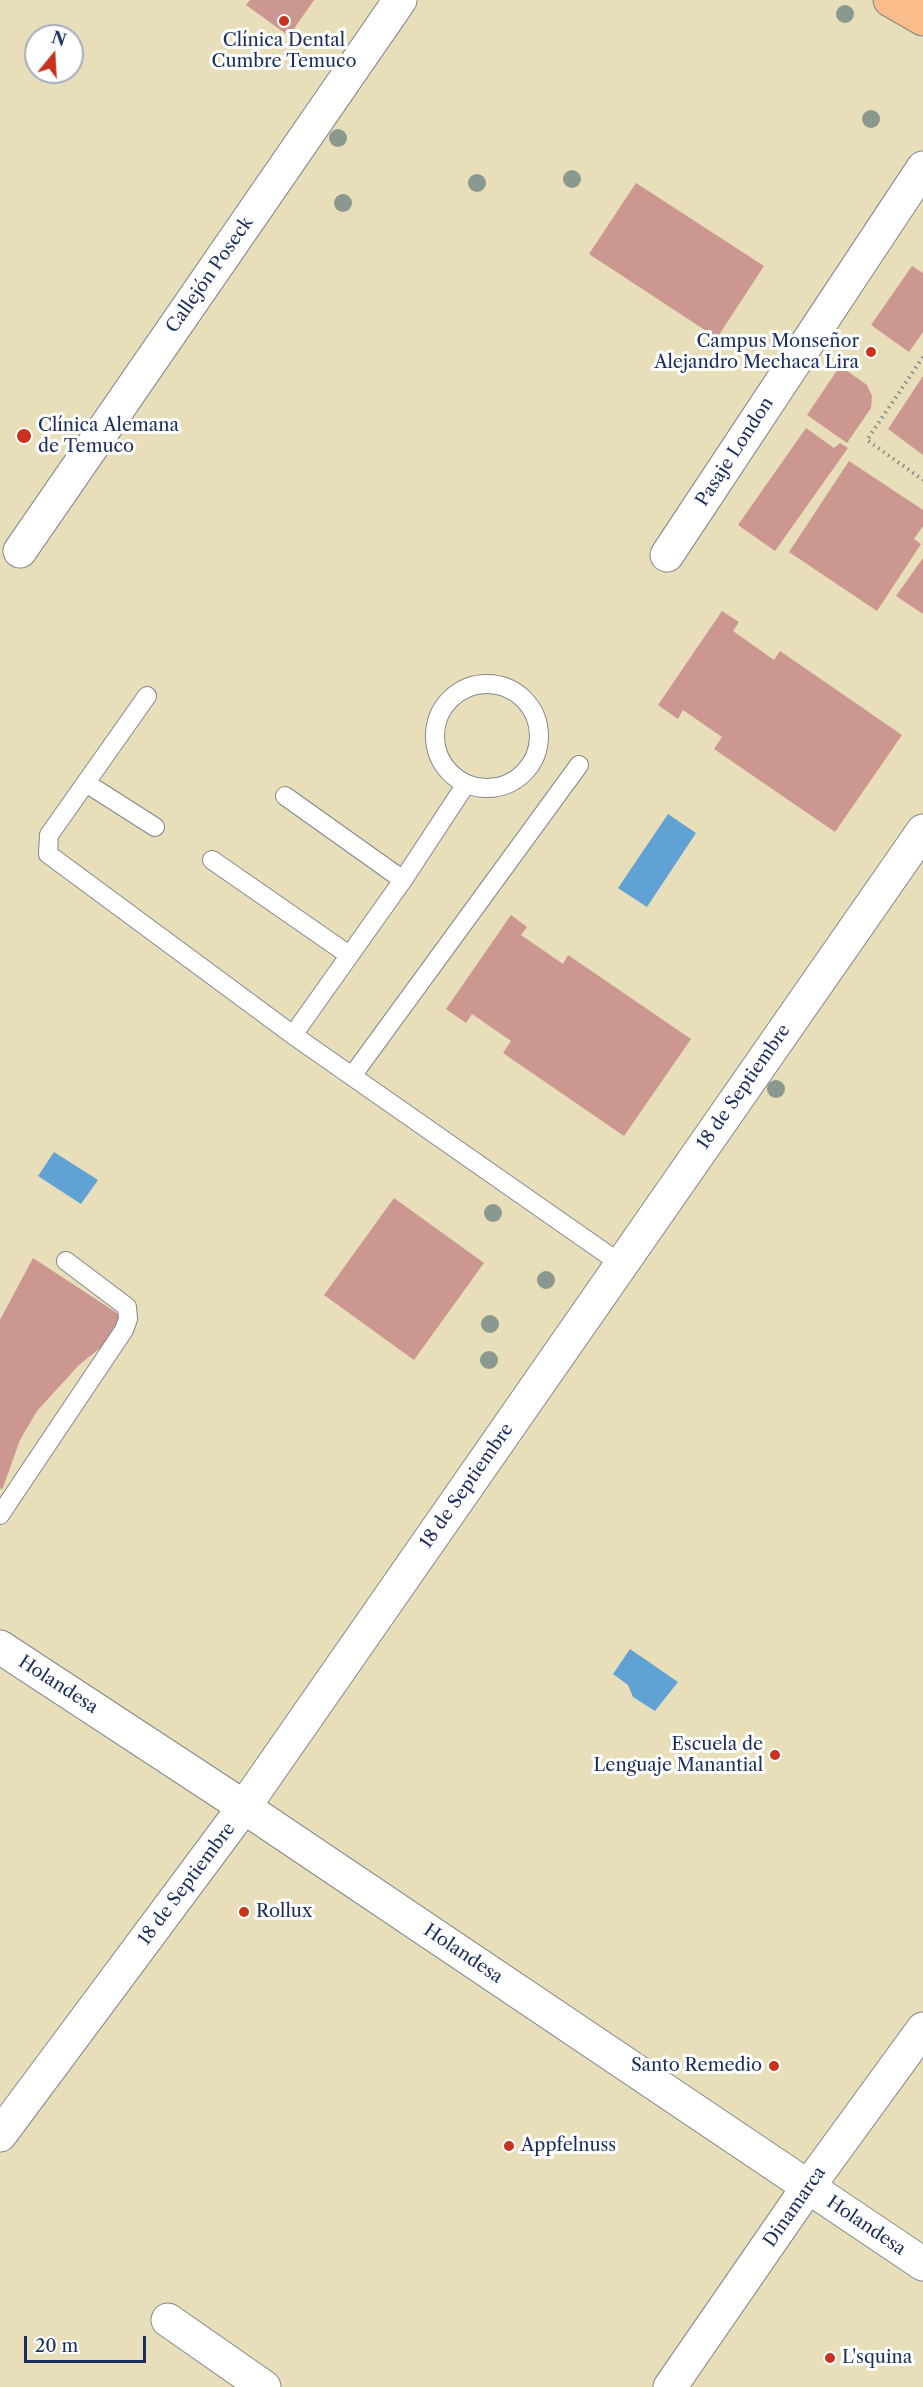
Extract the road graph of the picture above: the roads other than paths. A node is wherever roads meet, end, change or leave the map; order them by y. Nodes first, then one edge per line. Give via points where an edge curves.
1 (890, 0) edge
2 (394, 2) edge
3 (923, 19) edge
4 (923, 168) edge
5 (20, 550) dead end
6 (667, 555) dead end
7 (147, 696) dead end
8 (579, 765) dead end
9 (86, 783) junction
10 (466, 784) junction
11 (285, 796) dead end
12 (155, 827) dead end
13 (923, 831) edge
14 (212, 860) dead end
15 (403, 880) junction
16 (349, 955) junction
17 (293, 1035) junction
18 (352, 1076) junction
19 (66, 1261) dead end
20 (621, 1264) junction
21 (0, 1515) edge
22 (0, 1647) edge
23 (244, 1807) junction
24 (923, 2029) edge
25 (0, 2135) edge
26 (808, 2187) junction
27 (923, 2264) edge
28 (168, 2320) dead end
29 (264, 2387) edge
30 (670, 2387) edge

1 - 3 main road
2 - 5 street, Callejón Poseck
4 - 6 street, Pasaje London
7 - 9 lane
8 - 18 lane
9 - 12 lane
9 - 17 lane via 49,835 48,854
10 - 10 lane via 440,760 435,744 440,711 457,693 480,683 512,689 526,699 540,731 531,766 502,787
10 - 15 lane
11 - 15 lane
13 - 20 street, 18 de Septiembre
14 - 16 lane
15 - 16 lane
16 - 17 lane
17 - 18 lane
18 - 20 lane
19 - 21 lane via 128,1307 128,1319
20 - 23 street, 18 de Septiembre
22 - 23 street, Holandesa
23 - 25 street, 18 de Septiembre
23 - 26 street, Holandesa
24 - 26 street, Dinamarca
26 - 27 street, Holandesa
26 - 30 street, Dinamarca
28 - 29 street

